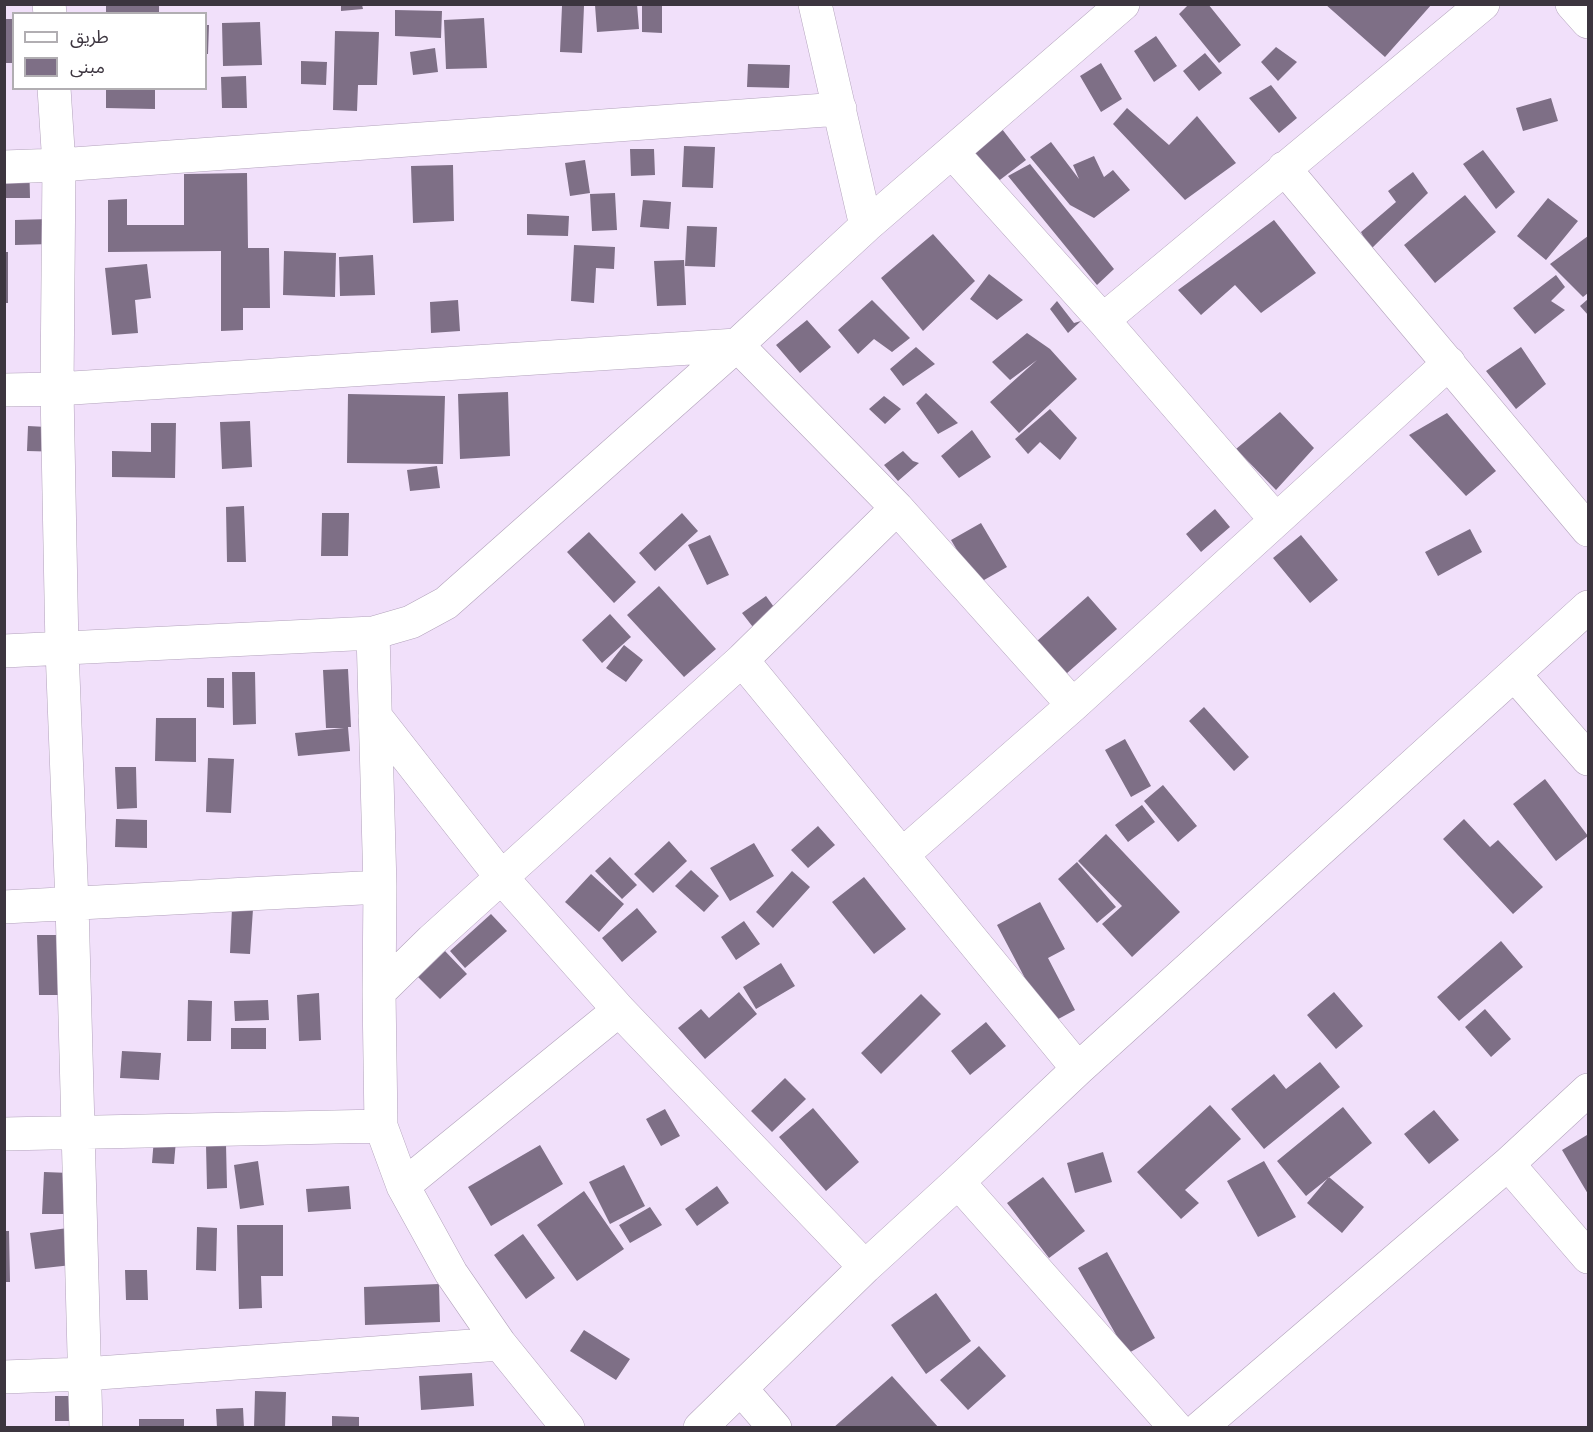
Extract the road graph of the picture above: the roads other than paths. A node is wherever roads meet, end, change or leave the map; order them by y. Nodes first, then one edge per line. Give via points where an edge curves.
1 (815, 4) edge
2 (1123, 4) edge
3 (1482, 4) edge
4 (54, 90) edge
5 (840, 109) junction
6 (952, 152) junction
7 (59, 165) junction
8 (4, 167) edge
9 (1284, 168) junction
10 (866, 226) junction
11 (1103, 320) junction
12 (737, 345) junction
13 (1449, 363) junction
14 (57, 389) junction
15 (4, 390) edge
16 (897, 508) junction
17 (1276, 520) junction
18 (1588, 530) edge
19 (1588, 607) edge
20 (373, 633) junction
21 (62, 649) junction
22 (4, 651) edge
23 (742, 660) junction
24 (1514, 674) junction
25 (1073, 705) junction
26 (375, 716) junction
27 (1588, 759) edge
28 (902, 855) junction
29 (502, 878) junction
30 (380, 887) junction
31 (72, 904) junction
32 (4, 907) edge
33 (379, 992) junction
34 (619, 1010) junction
35 (1078, 1069) junction
36 (1588, 1090) edge
37 (381, 1126) junction
38 (77, 1131) junction
39 (4, 1134) edge
40 (1508, 1164) junction
41 (958, 1182) junction
42 (403, 1186) junction
43 (1588, 1257) edge
44 (865, 1267) junction
45 (500, 1344) junction
46 (84, 1374) junction
47 (4, 1377) edge
48 (741, 1389) junction
49 (86, 1428) edge
50 (568, 1428) edge
51 (700, 1428) edge
52 (775, 1428) edge
53 (1176, 1428) edge
54 (1200, 1428) edge

1 - 5 street
2 - 6 street
3 - 9 street
4 - 7 street
5 - 7 street
5 - 10 street
6 - 10 street
6 - 11 street
7 - 8 street
7 - 14 street
9 - 11 street
9 - 13 street
10 - 12 street
11 - 17 street
12 - 14 street
12 - 16 street
12 - 20 street via 446,603 411,622
13 - 17 street
13 - 18 street
14 - 15 street
14 - 21 street
16 - 23 street
16 - 25 street
17 - 25 street
19 - 24 street
20 - 21 street
20 - 26 street
21 - 22 street
21 - 31 street
23 - 28 street
23 - 29 street
24 - 27 street
24 - 35 street
25 - 28 street
26 - 29 street
26 - 30 street
28 - 35 street
29 - 33 street
29 - 34 street
30 - 31 street
30 - 33 street
31 - 32 street
31 - 38 street
33 - 37 street
34 - 42 street
34 - 44 street
35 - 41 street
36 - 40 street
37 - 38 street
37 - 42 street
38 - 39 street
38 - 46 street
40 - 43 street
40 - 54 street
41 - 44 street
41 - 53 street
42 - 45 street via 451,1273
44 - 48 street
45 - 46 street
45 - 50 street
46 - 47 street
46 - 49 street
48 - 51 street
48 - 52 street

